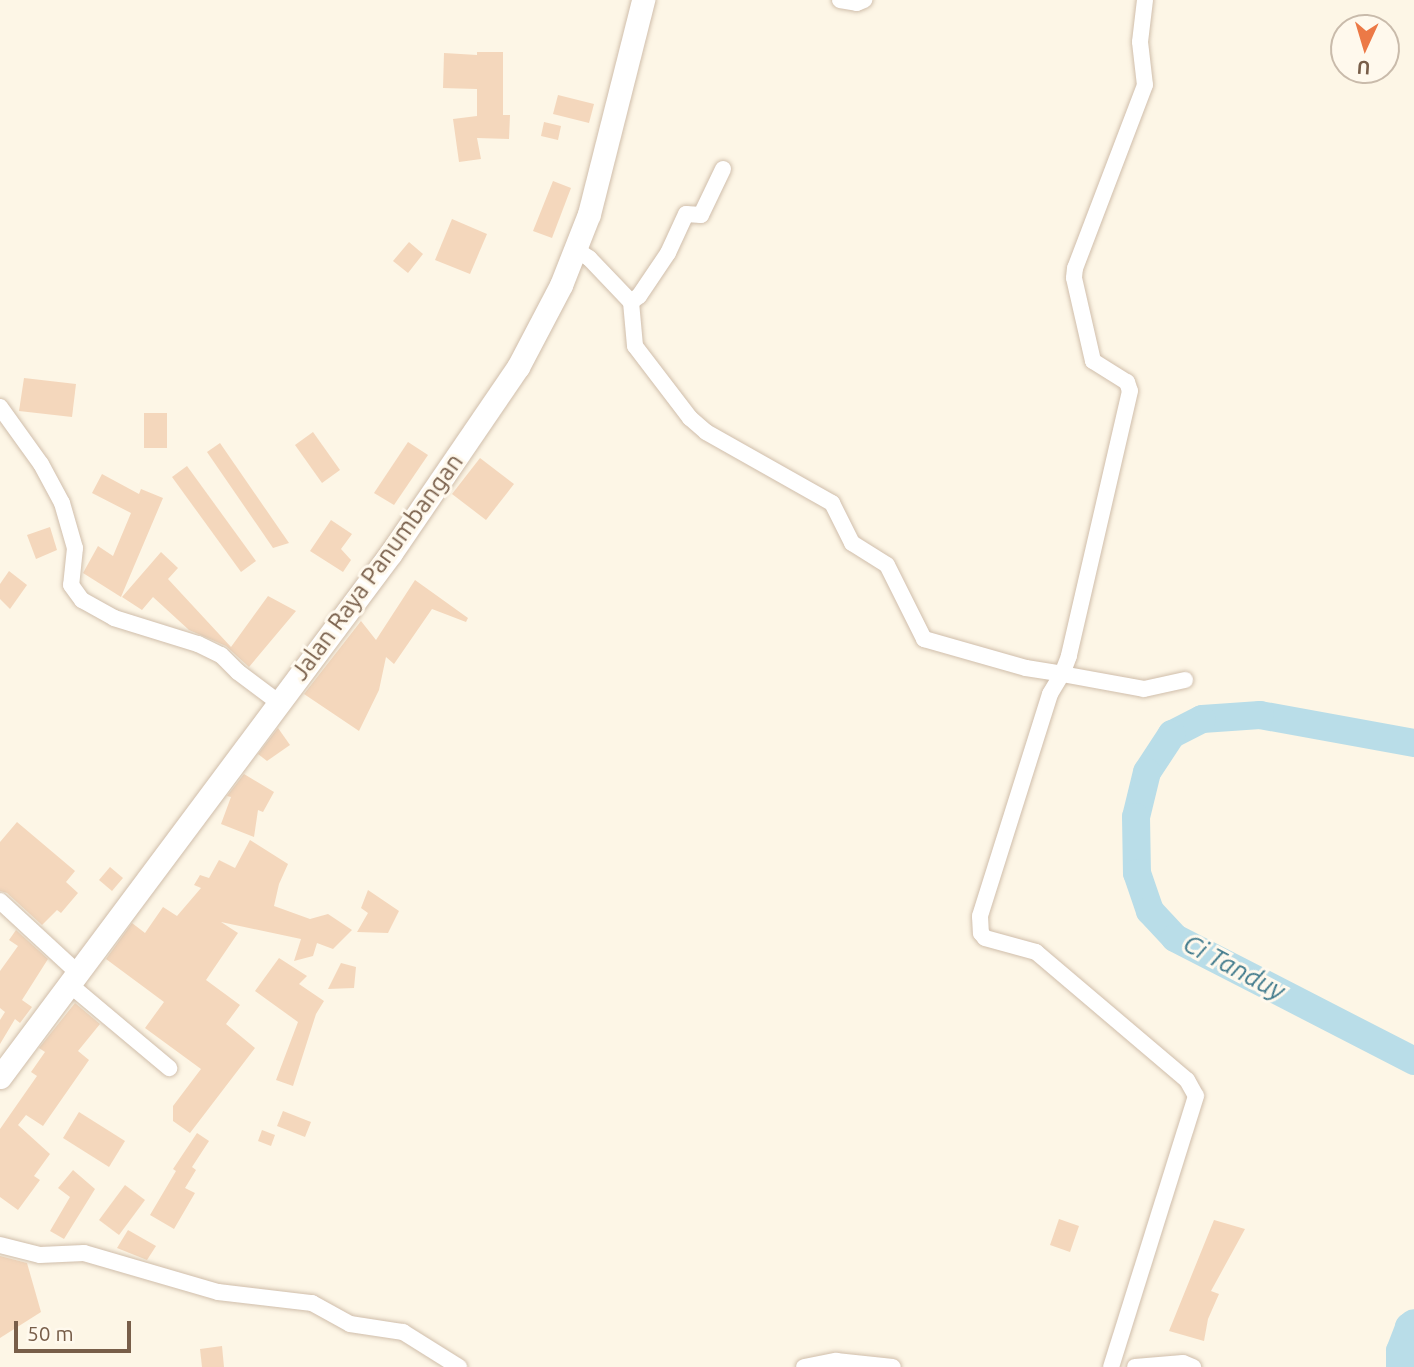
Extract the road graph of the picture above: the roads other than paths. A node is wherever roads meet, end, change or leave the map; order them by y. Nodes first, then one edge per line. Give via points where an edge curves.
1 (643, 0) edge
2 (841, 0) edge
3 (864, 0) edge
4 (1145, 0) edge
5 (723, 169) dead end
6 (575, 249) junction
7 (631, 302) junction
8 (0, 407) edge
9 (1062, 674) junction
10 (1185, 680) dead end
11 (278, 702) junction
12 (0, 901) edge
13 (73, 978) junction
14 (169, 1068) dead end
15 (0, 1077) edge
16 (0, 1245) edge
17 (459, 1367) edge
18 (804, 1367) edge
19 (893, 1367) edge
20 (1111, 1367) edge
21 (1135, 1367) edge
22 (1194, 1367) edge

1 - 6 main road, Jalan Raya Panumbangan via 592,202
2 - 3 street
4 - 9 street via 1140,42 1145,85 1075,268 1093,361 1127,382 1130,391
5 - 7 street via 701,215 686,215 668,253
6 - 7 street
6 - 11 main road, Jalan Raya Panumbangan via 517,367 391,553
7 - 9 street via 635,346 690,418 706,432 832,503 850,540 887,565 924,639
8 - 11 street via 41,464 62,503 75,548 71,585 82,600 114,618 221,655
9 - 10 street via 1144,689
9 - 20 street via 1050,694 980,916 981,933 1036,952 1186,1080 1196,1096
11 - 13 main road, Jalan Raya Panumbangan
12 - 13 street
13 - 14 street
13 - 15 main road, Jalan Raya Panumbangan
16 - 17 street via 40,1255 84,1253 218,1292 312,1303 350,1324 404,1332
18 - 19 street via 836,1360
21 - 22 street via 1183,1363

